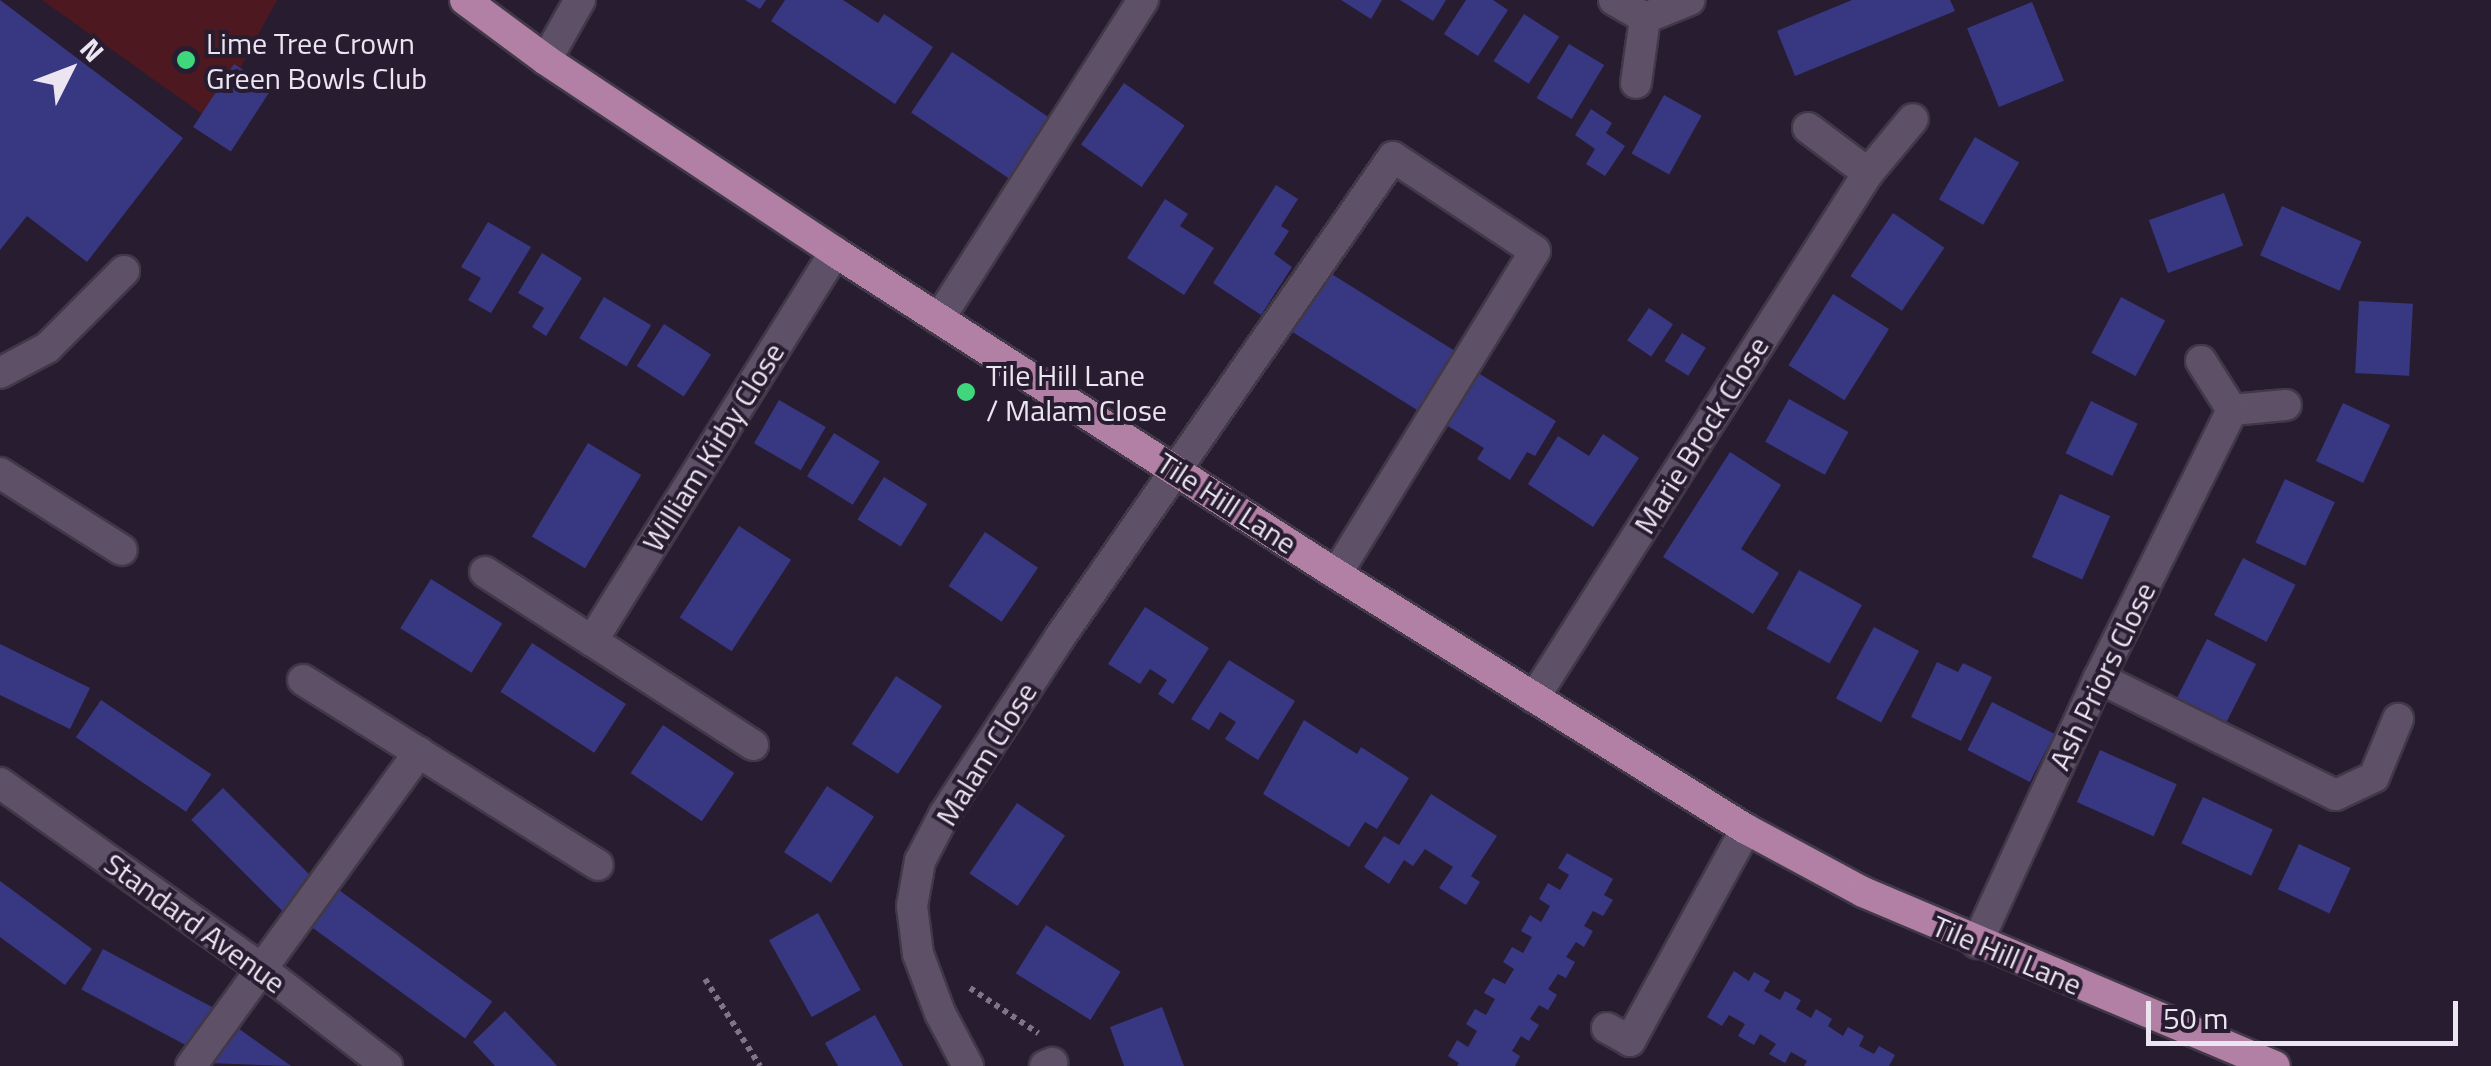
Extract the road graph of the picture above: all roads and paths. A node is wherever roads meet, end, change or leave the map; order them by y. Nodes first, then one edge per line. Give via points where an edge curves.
1 (464, 0) edge
2 (580, 0) edge
3 (1143, 0) edge
4 (1614, 0) edge
5 (1690, 0) edge
6 (1645, 18) junction
7 (546, 60) junction
8 (1636, 83) dead end
9 (1912, 119) dead end
10 (1808, 128) dead end
11 (1868, 172) junction
12 (834, 252) junction
13 (124, 270) dead end
14 (939, 319) junction
15 (2202, 361) dead end
16 (0, 373) edge
17 (2286, 405) dead end
18 (2232, 410) junction
19 (1177, 470) junction
20 (0, 473) edge
21 (122, 550) dead end
22 (485, 572) dead end
23 (1336, 574) junction
24 (592, 641) junction
25 (2099, 678) junction
26 (303, 680) dead end
27 (1534, 698) junction
28 (2398, 719) dead end
29 (752, 745) dead end
30 (419, 752) junction
31 (0, 783) edge
32 (1746, 829) junction
33 (598, 865) dead end
34 (1976, 943) junction
35 (918, 954) junction
36 (263, 970) junction
37 (705, 979) dead end
38 (1607, 1028) dead end
39 (1048, 1064) edge
40 (191, 1066) edge
41 (387, 1066) edge
42 (760, 1066) edge
43 (968, 1066) edge
44 (2275, 1066) edge

1 - 7 main road, Tile Hill Lane
2 - 7 street
3 - 14 street
4 - 6 street
5 - 6 street
6 - 8 street
7 - 12 main road, Tile Hill Lane
9 - 11 street, Marie Brock Close
10 - 11 street
11 - 27 street, Marie Brock Close
12 - 14 main road, Tile Hill Lane
12 - 24 street, William Kirby Close
13 - 16 street via 46,348
14 - 19 main road, Tile Hill Lane
15 - 18 street
17 - 18 street
18 - 25 street, Ash Priors Close
19 - 23 main road, Tile Hill Lane
19 - 23 street, Malam Close via 1393,157 1535,251
19 - 35 street, Malam Close via 944,815 920,861 912,906
20 - 21 street
22 - 24 street
23 - 27 main road, Tile Hill Lane
24 - 29 street
25 - 28 street via 2336,795 2374,778
25 - 34 street, Ash Priors Close
26 - 30 street
27 - 32 main road, Tile Hill Lane
30 - 33 street
30 - 36 street
31 - 36 street, Standard Avenue
32 - 34 main road, Tile Hill Lane
32 - 38 street via 1630,1040
34 - 44 main road, Tile Hill Lane
35 - 39 path via 1040,1034
35 - 43 street, Malam Close
36 - 40 street
36 - 41 street, Standard Avenue
37 - 42 path

